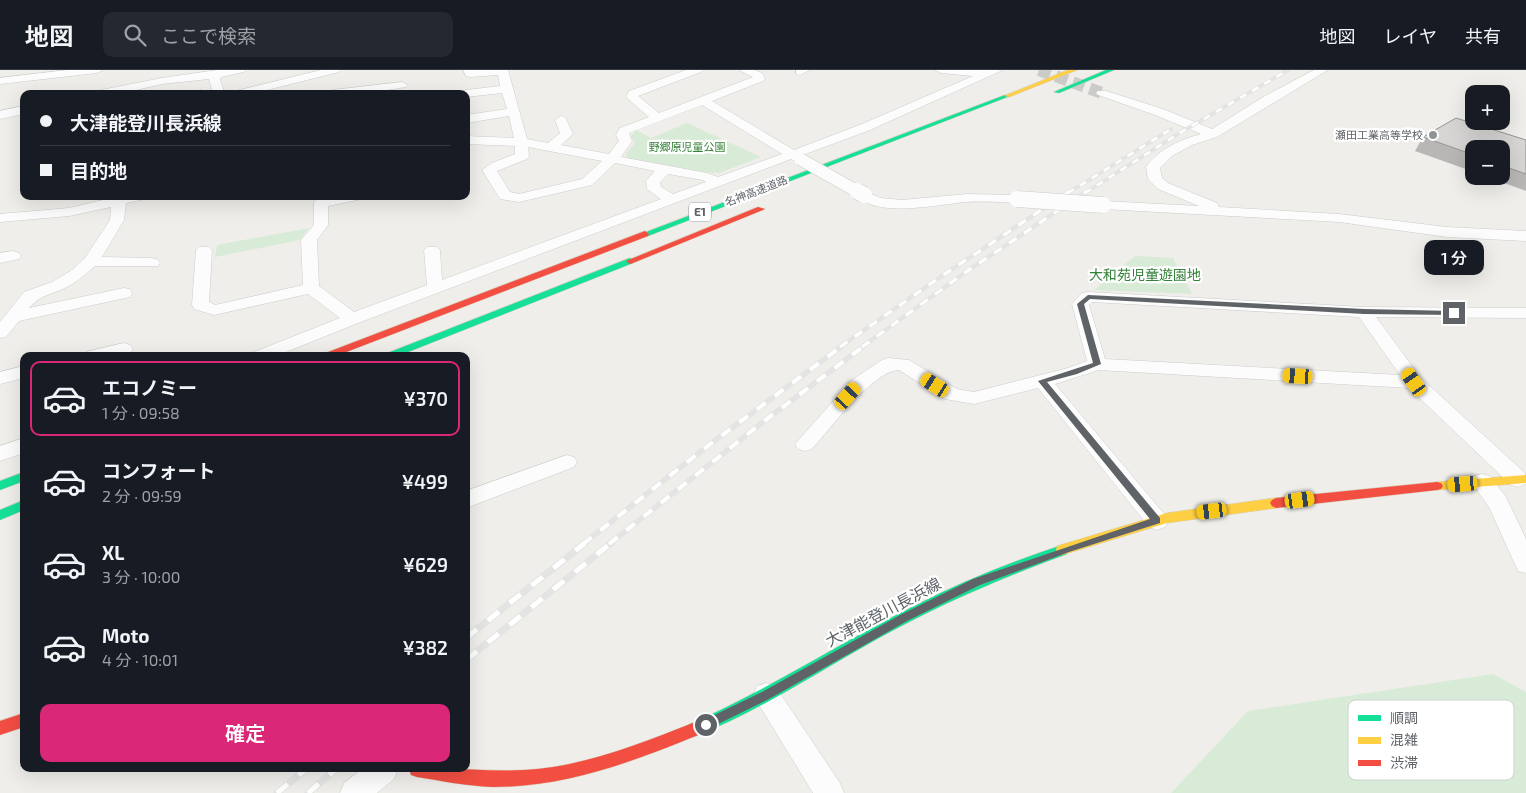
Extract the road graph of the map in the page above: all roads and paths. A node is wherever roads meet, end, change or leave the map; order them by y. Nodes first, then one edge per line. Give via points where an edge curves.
1 (97, 70) edge
2 (240, 70) edge
3 (334, 70) edge
4 (469, 70) edge
5 (502, 70) edge
6 (697, 70) edge
7 (745, 70) edge
8 (941, 70) edge
9 (950, 70) edge
10 (1074, 70) edge
11 (1111, 70) edge
12 (1322, 70) edge
13 (992, 72) edge
14 (221, 73) edge
15 (23, 75) edge
16 (0, 82) edge
17 (402, 85) edge
18 (506, 89) junction
19 (120, 90) edge
20 (218, 90) edge
21 (252, 90) edge
22 (364, 90) edge
23 (1102, 93) tunnel mouth
24 (470, 94) edge
25 (1048, 95) dead end
26 (703, 101) junction
27 (20, 111) edge
28 (513, 112) junction
29 (0, 115) edge
30 (470, 118) edge
31 (658, 118) junction
32 (562, 120) dead end
33 (1213, 134) junction
34 (470, 140) edge
35 (523, 142) junction
36 (551, 147) junction
37 (796, 157) junction
38 (612, 159) junction
39 (665, 169) junction
40 (847, 175) dead end
41 (717, 182) junction
42 (820, 186) dead end
43 (671, 199) junction
44 (123, 200) edge
45 (336, 200) edge
46 (119, 201) junction
47 (774, 204) dead end
48 (1220, 211) junction
49 (0, 218) edge
50 (1526, 236) edge
51 (204, 250) dead end
52 (432, 250) dead end
53 (91, 261) junction
54 (152, 263) dead end
55 (312, 288) junction
56 (435, 288) junction
57 (124, 292) dead end
58 (1364, 312) junction
59 (1526, 314) edge
60 (13, 317) junction
61 (352, 319) junction
62 (0, 332) edge
63 (124, 349) dead end
64 (110, 352) edge
65 (270, 352) edge
66 (337, 352) edge
67 (399, 352) edge
68 (1097, 364) junction
69 (20, 373) edge
70 (0, 378) edge
71 (1042, 381) junction
72 (1414, 382) junction
73 (805, 444) dead end
74 (20, 446) edge
75 (0, 454) edge
76 (567, 462) dead end
77 (20, 478) edge
78 (1522, 479) edge
79 (1482, 482) junction
80 (0, 486) edge
81 (470, 498) edge
82 (20, 507) edge
83 (0, 515) edge
84 (1157, 520) junction
85 (1526, 564) edge
86 (766, 695) junction
87 (20, 721) edge
88 (0, 728) edge
89 (380, 772) edge
90 (425, 772) edge
91 (354, 793) edge
92 (830, 793) edge

1 - 15 street
2 - 14 street
3 - 21 street
4 - 5 street via 470,74
5 - 18 street
6 - 31 street via 633,93 632,97
7 - 26 street via 758,75 759,79
8 - 9 street
9 - 13 street
10 - 66 main road, 名神高速道路 / E1
11 - 25 main road
12 - 33 street
13 - 37 street
14 - 19 street
14 - 20 street via 214,80
15 - 16 street
17 - 22 street
18 - 24 street
18 - 28 street
23 - 33 street
26 - 31 street
26 - 37 street
27 - 29 street
28 - 30 street
28 - 35 street
31 - 38 street via 624,131 622,134 626,141
32 - 36 street via 567,134
33 - 48 street via 1187,142 1167,153 1153,167 1155,178 1163,186
34 - 35 street
35 - 36 street
35 - 38 street via 522,156 489,170 505,196 519,198 587,182
36 - 38 street
37 - 41 street
37 - 48 street, bridge via 874,201 890,205 964,198
38 - 39 street
39 - 41 street
39 - 43 street via 652,181 654,189
40 - 42 main road
41 - 43 street
43 - 56 street
44 - 46 street
45 - 55 street via 321,203 321,225 309,240
46 - 49 street via 69,212
46 - 53 street via 117,220
47 - 67 main road, 名神高速道路 / E1
48 - 50 street via 1339,218 1447,232
51 - 55 street via 200,306 214,310
52 - 56 street
53 - 54 street
53 - 60 street via 58,285 30,296
55 - 61 street
56 - 61 street
57 - 60 street
58 - 59 street
58 - 68 street via 1088,297 1080,304
58 - 72 street
60 - 62 street
61 - 65 street
63 - 64 street
68 - 71 street
68 - 72 street
69 - 70 street
71 - 73 street via 974,398 952,395 903,364 888,364 859,384
71 - 84 street
72 - 78 street
74 - 75 street
76 - 81 street
77 - 80 main road
78 - 79 main road, 大津能登川長浜線
79 - 84 main road, 大津能登川長浜線 via 1335,495
79 - 85 street via 1498,503
82 - 83 main road
84 - 86 main road, 大津能登川長浜線 via 976,582 856,643
86 - 90 main road, 大津能登川長浜線 via 722,718 626,758 571,775 530,783 481,783
86 - 92 street
87 - 88 main road
89 - 91 street

